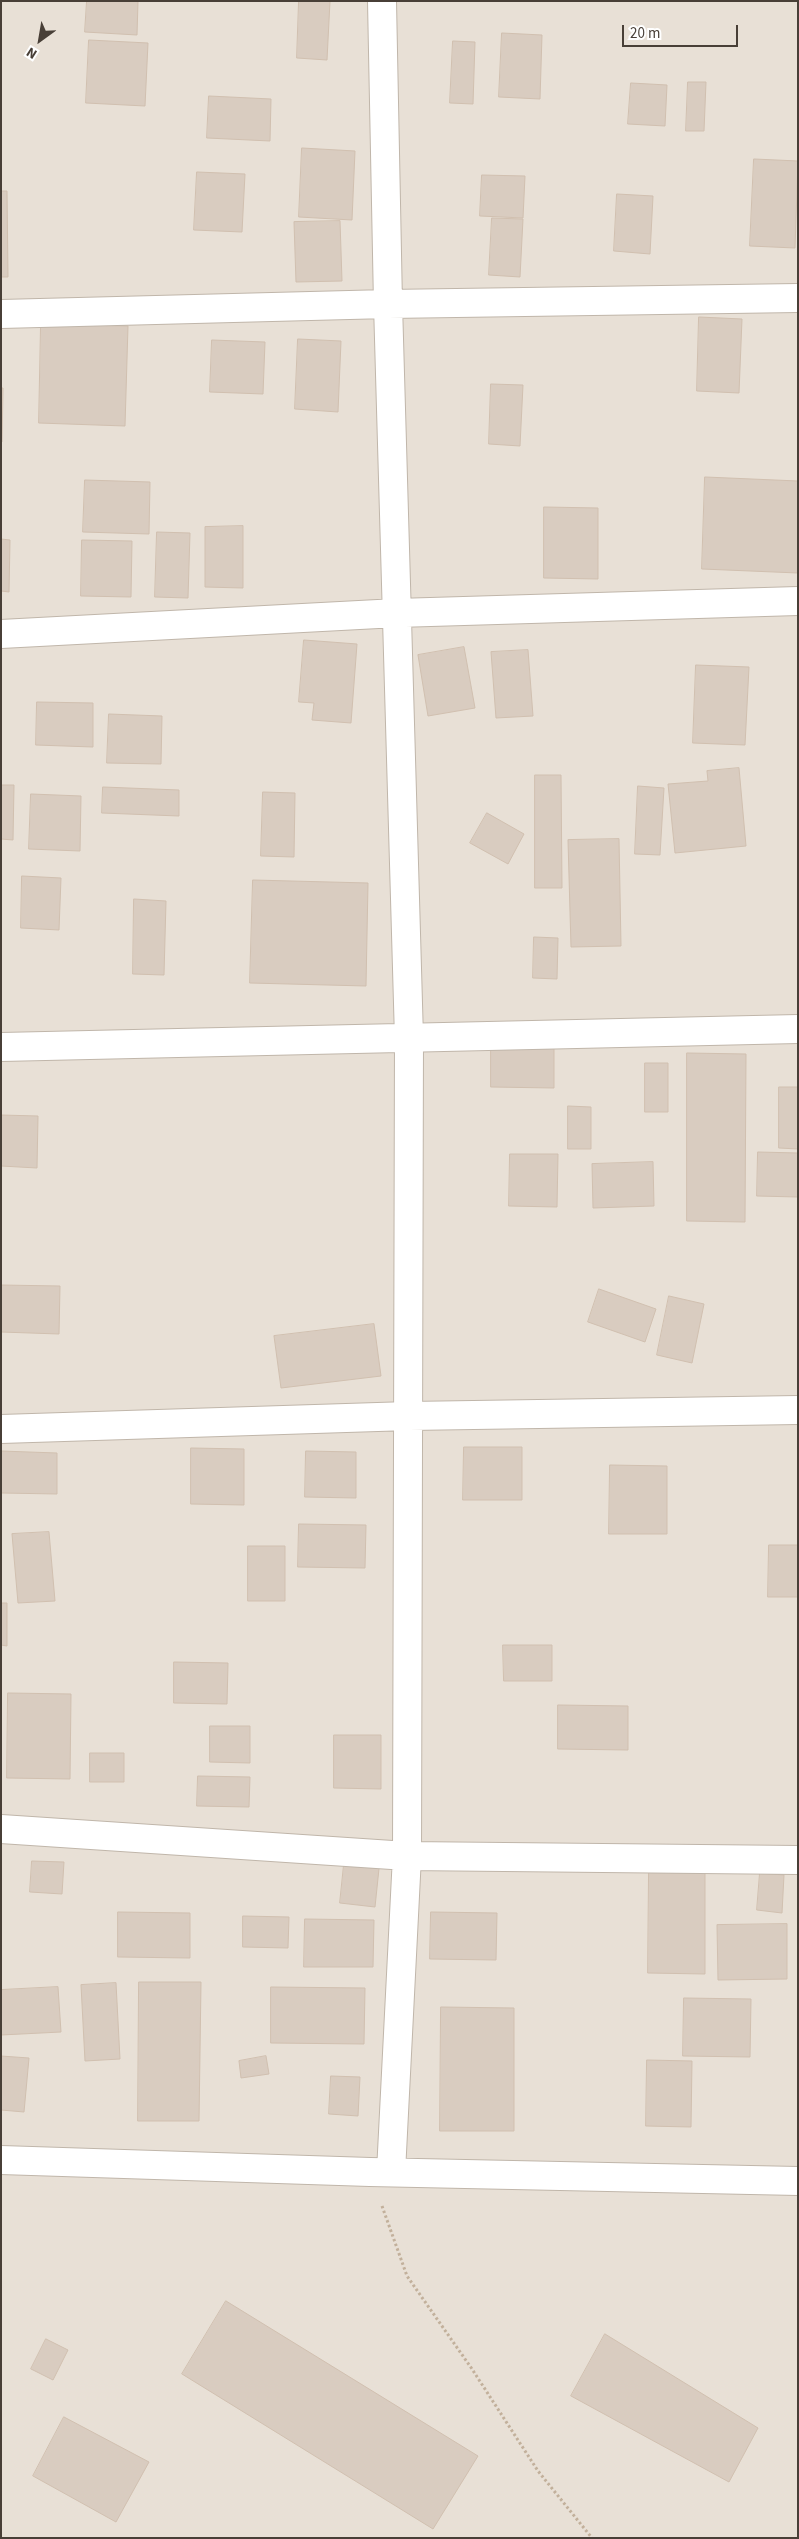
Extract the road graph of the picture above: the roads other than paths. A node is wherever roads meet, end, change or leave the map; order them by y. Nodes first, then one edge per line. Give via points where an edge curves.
1 (382, 1) edge
2 (798, 298) edge
3 (388, 304) junction
4 (1, 314) edge
5 (798, 601) edge
6 (396, 614) junction
7 (1, 634) edge
8 (798, 1029) edge
9 (409, 1038) junction
10 (1, 1047) edge
11 (798, 1410) edge
12 (409, 1416) junction
13 (1, 1429) edge
14 (1, 1829) edge
15 (407, 1856) junction
16 (798, 1860) edge
17 (1, 2160) edge
18 (380, 2172) junction
19 (798, 2180) edge

1 - 3 street
2 - 3 street
3 - 4 street
3 - 6 street
5 - 6 street
6 - 7 street
6 - 9 street
8 - 9 street
9 - 10 street
9 - 12 street
11 - 12 street
12 - 13 street
12 - 15 street
14 - 15 street
15 - 16 street
15 - 18 street
17 - 18 street
18 - 19 street

